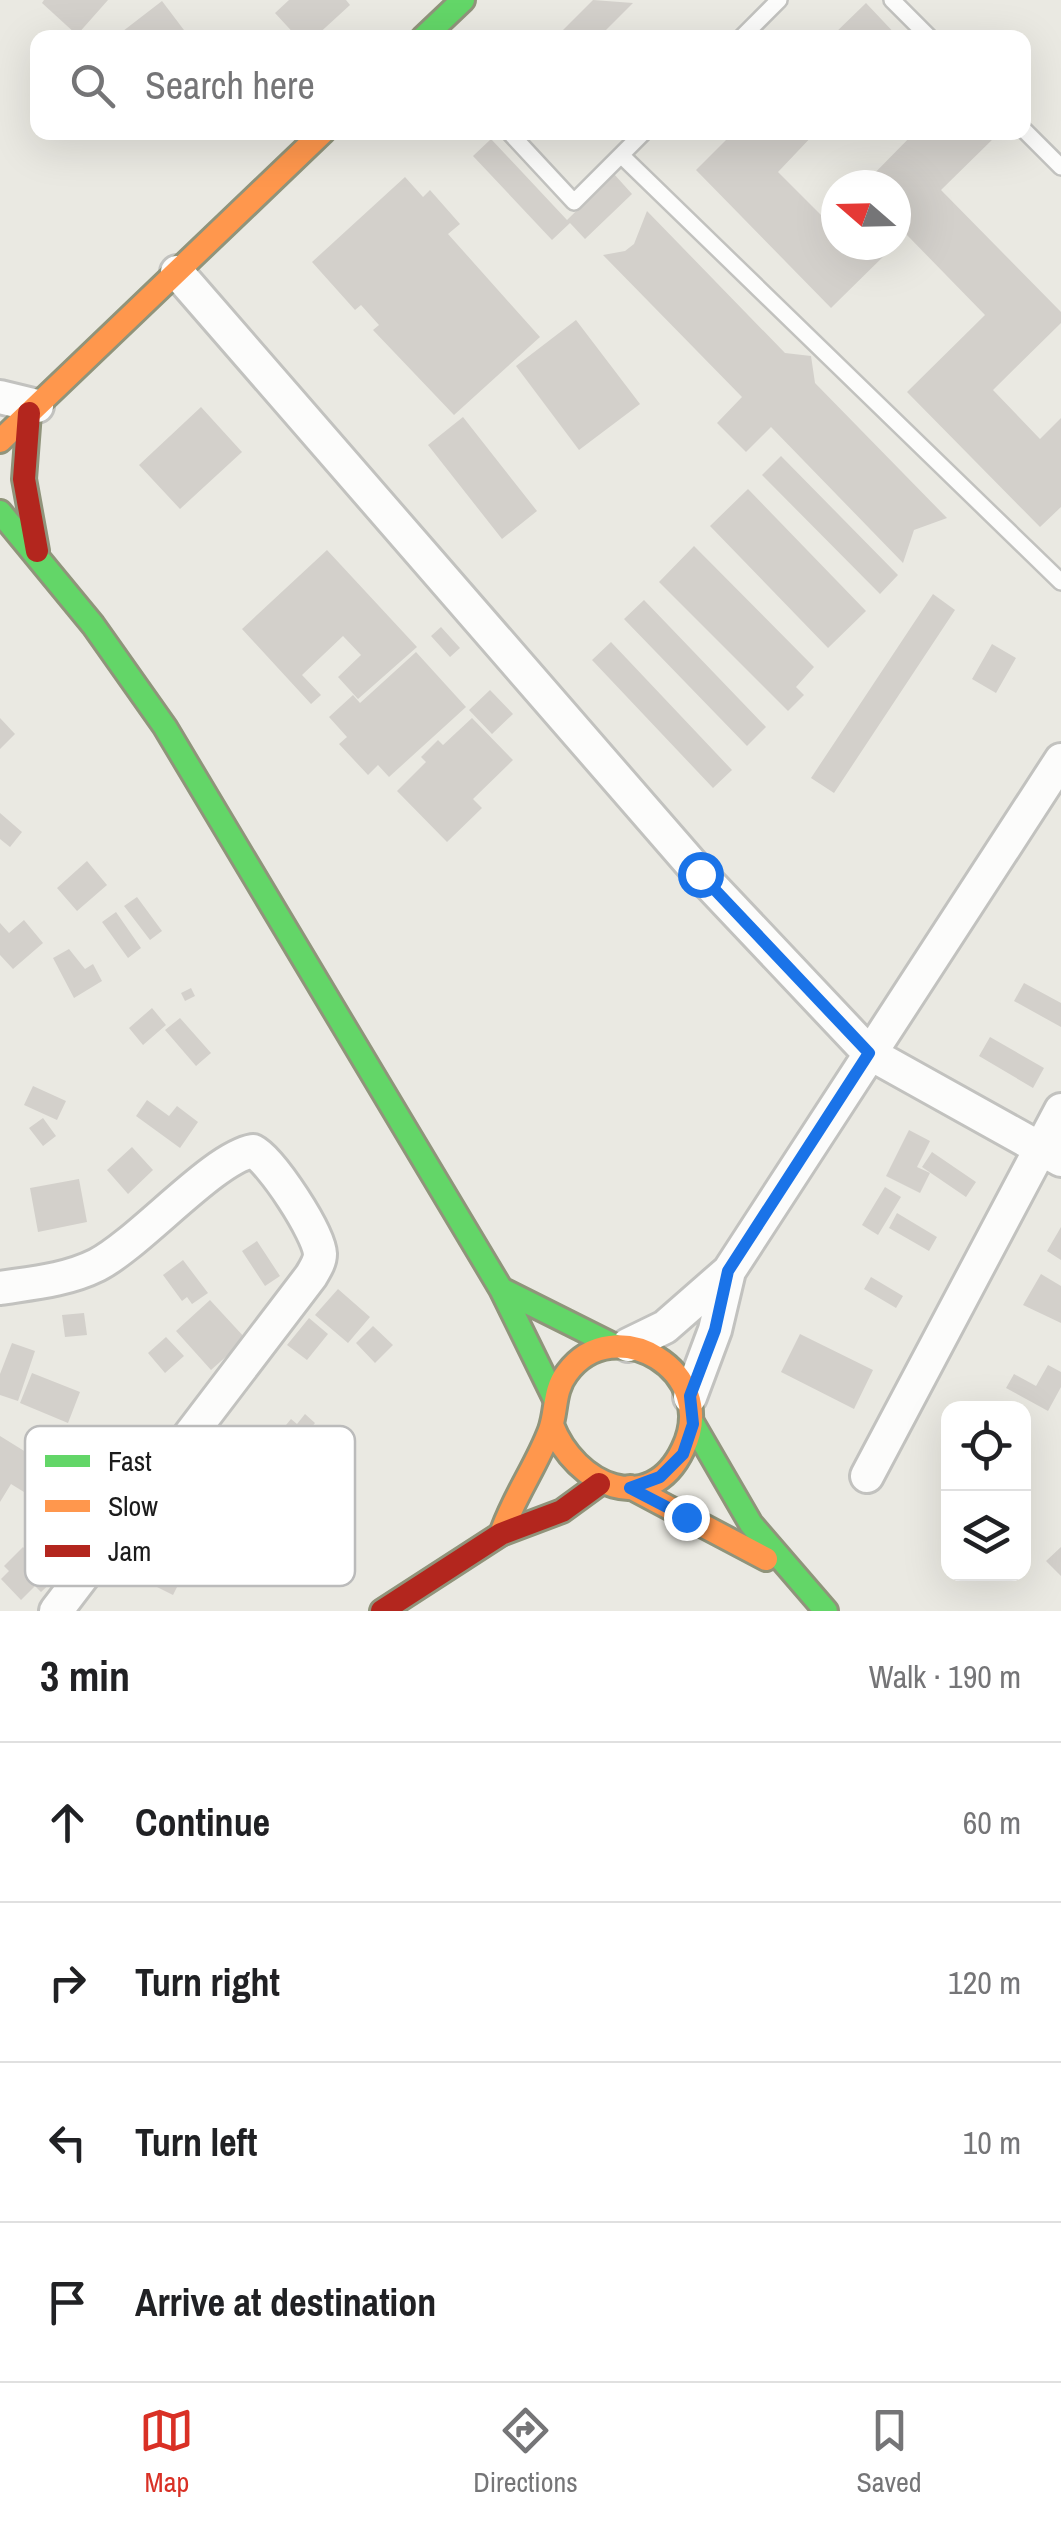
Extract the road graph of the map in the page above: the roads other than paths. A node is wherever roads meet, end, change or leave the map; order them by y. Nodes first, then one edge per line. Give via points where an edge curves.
1 (779, 0) edge
2 (892, 0) edge
3 (453, 3) edge
4 (430, 30) edge
5 (749, 30) edge
6 (922, 30) edge
7 (1031, 137) edge
8 (315, 140) edge
9 (516, 140) edge
10 (636, 140) edge
11 (621, 156) junction
12 (1061, 167) edge
13 (177, 272) junction
14 (0, 397) edge
15 (37, 406) junction
16 (0, 441) edge
17 (0, 512) edge
18 (0, 541) edge
19 (38, 558) junction
20 (1061, 582) edge
21 (1061, 760) edge
22 (869, 1053) junction
23 (1061, 1110) edge
24 (1050, 1152) edge
25 (728, 1271) junction
26 (0, 1288) edge
27 (500, 1289) junction
28 (621, 1346) junction
29 (554, 1398) junction
30 (692, 1410) junction
31 (197, 1426) edge
32 (552, 1426) junction
33 (867, 1476) dead end
34 (598, 1484) junction
35 (630, 1488) junction
36 (500, 1534) junction
37 (781, 1568) junction
38 (75, 1586) edge
39 (56, 1611) edge
40 (382, 1611) edge
41 (826, 1611) edge

1 - 5 lane
2 - 6 lane
3 - 4 street
7 - 12 lane
8 - 13 street
9 - 11 lane via 574,202
10 - 11 lane
11 - 20 lane
13 - 15 street
13 - 22 street via 700,874
14 - 15 street
15 - 16 street
15 - 19 street via 24,480
17 - 19 street
18 - 19 street
19 - 27 street via 165,727
21 - 22 street
22 - 24 street
22 - 25 street
23 - 24 street
24 - 33 street
25 - 28 street via 665,1327
25 - 30 street
26 - 31 street via 60,1279 96,1265 222,1167 253,1152 273,1169 320,1255
27 - 28 street
27 - 29 street
28 - 29 street via 588,1354 566,1372
28 - 30 street via 655,1354 677,1371
29 - 32 street
30 - 35 street via 683,1454 660,1477
30 - 37 street via 723,1488
32 - 34 street via 576,1471
32 - 36 street
34 - 35 street
34 - 36 street via 562,1511
35 - 37 street
36 - 40 street
37 - 41 street
38 - 39 street

